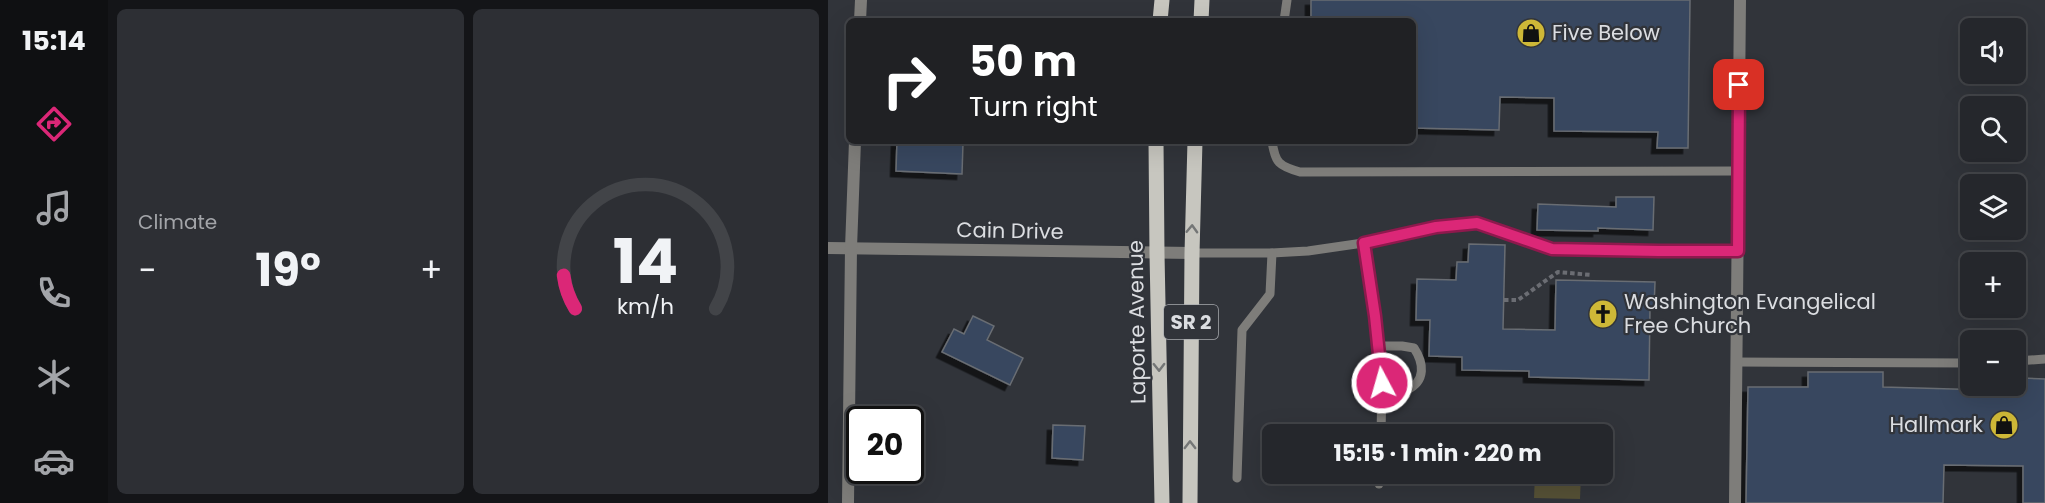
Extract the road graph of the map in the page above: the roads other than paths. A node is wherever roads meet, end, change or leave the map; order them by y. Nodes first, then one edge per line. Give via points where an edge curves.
1 (861, 0) edge
2 (1162, 0) edge
3 (1202, 0) edge
4 (1287, 0) edge
5 (1740, 0) edge
6 (860, 18) edge
7 (1160, 18) edge
8 (1201, 18) edge
9 (1284, 18) edge
10 (855, 144) edge
11 (1156, 144) edge
12 (1195, 144) edge
13 (1272, 144) edge
14 (1738, 171) junction
15 (1364, 243) junction
16 (828, 248) edge
17 (851, 248) junction
18 (1738, 251) junction
19 (1192, 253) junction
20 (1272, 253) junction
21 (1157, 254) junction
22 (1378, 346) junction
23 (2045, 359) edge
24 (2026, 361) edge
25 (1736, 362) junction
26 (1960, 363) edge
27 (1382, 394) junction
28 (1381, 424) edge
29 (1237, 478) dead end
30 (848, 503) edge
31 (1162, 503) edge
32 (1190, 503) edge
33 (1735, 503) edge

1 - 6 street
2 - 7 main road
3 - 8 main road
4 - 9 lane
5 - 14 street
10 - 17 street
11 - 21 main road, Laporte Avenue / SR 2
19 -> 12 main road, SR 2
13 - 14 lane via 1274,157 1283,167 1300,172
14 - 18 street
15 - 18 lane via 1436,227 1477,223 1552,249
15 - 20 lane
15 - 22 lane
16 - 17 street, Cain Drive
17 - 21 street, Cain Drive
17 - 30 street
18 - 25 street
19 - 20 lane
19 - 21 street, Cain Drive
32 -> 19 main road, SR 2
20 - 29 lane via 1270,294 1242,330
21 -> 31 main road, Laporte Avenue / SR 2
22 - 27 lane
22 - 27 lane via 1414,348 1421,359 1422,373 1416,385
23 - 24 lane
25 - 26 lane
25 - 33 street
27 - 28 lane

